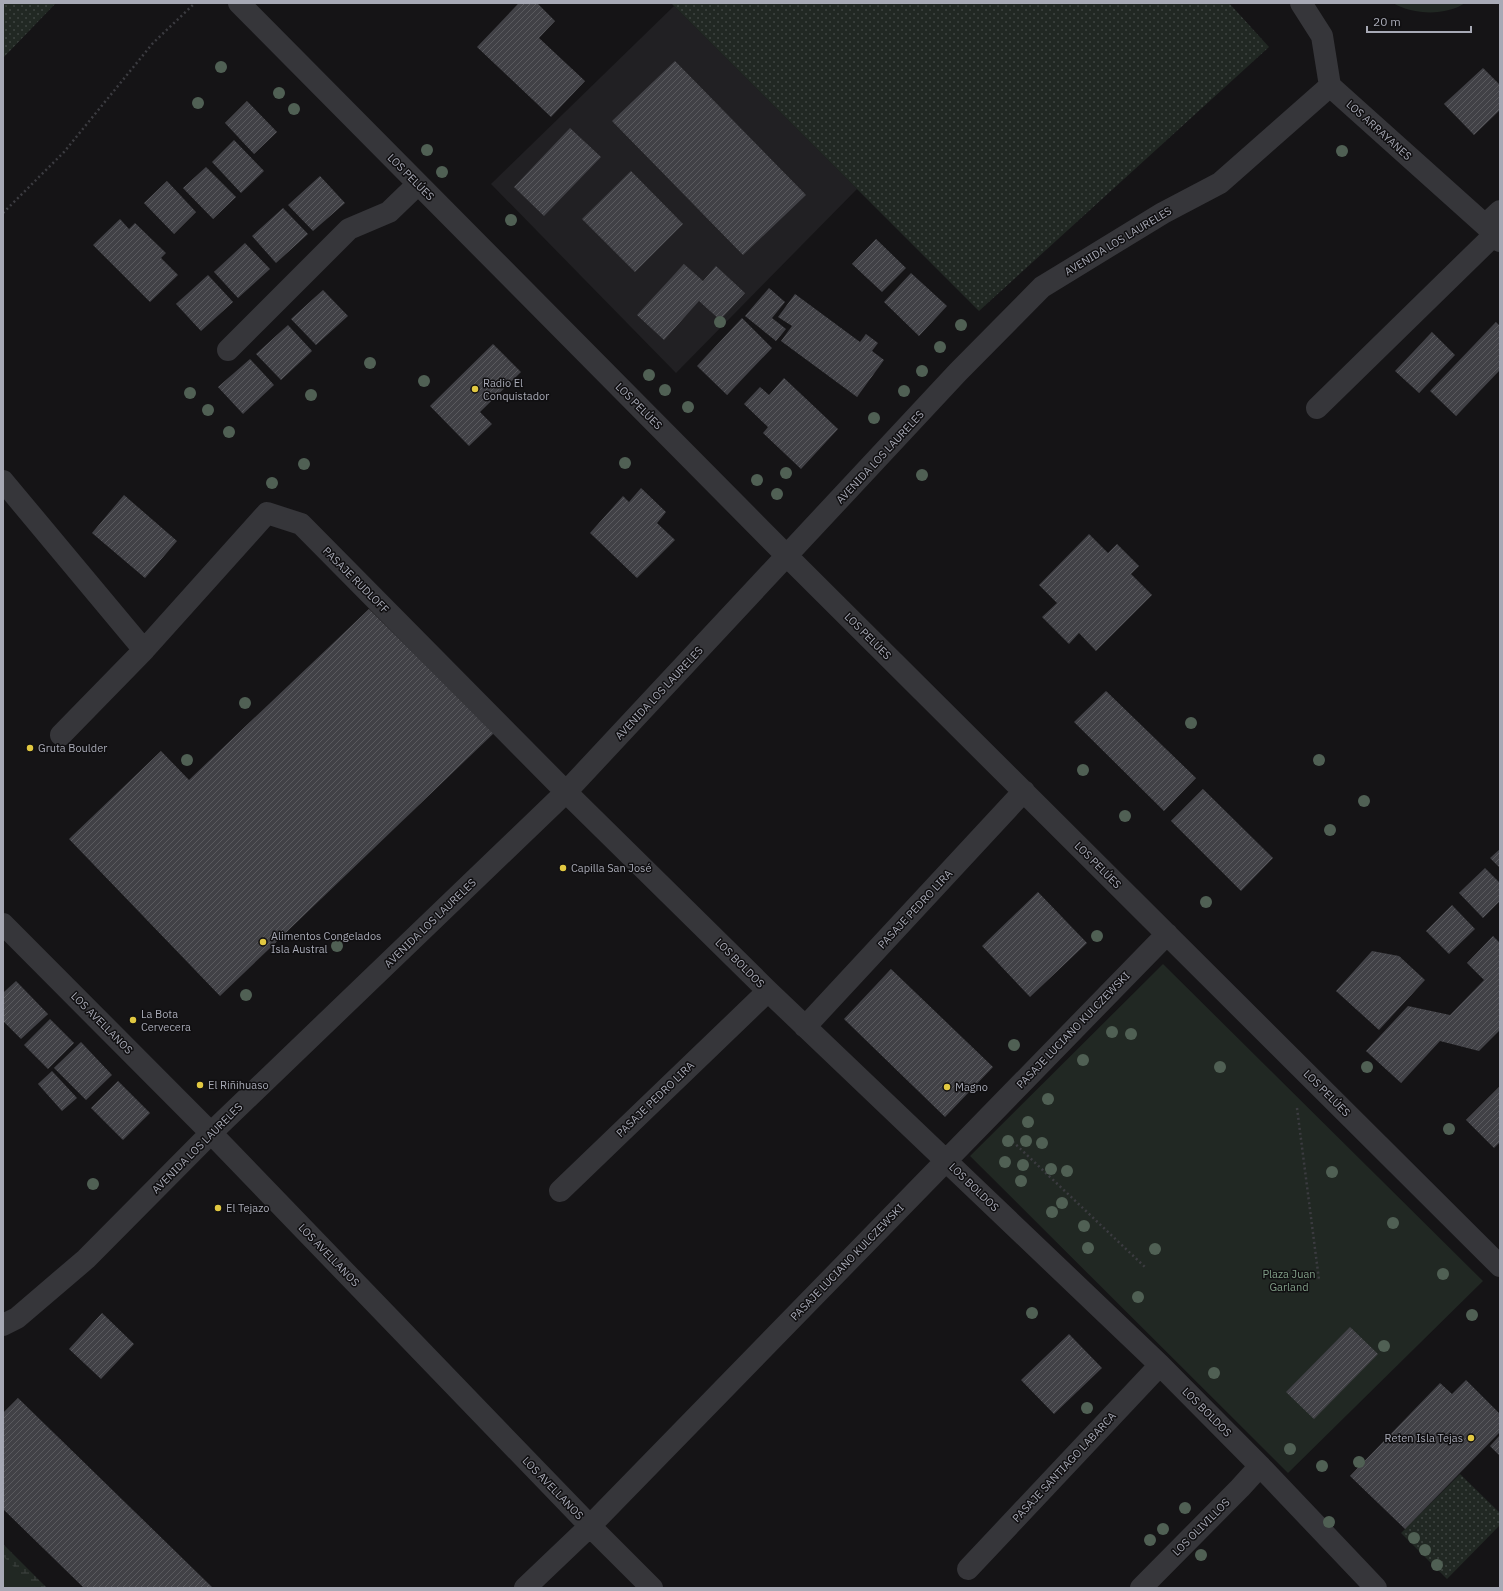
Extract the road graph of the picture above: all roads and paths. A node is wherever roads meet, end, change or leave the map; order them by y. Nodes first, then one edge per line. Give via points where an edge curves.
1 (195, 3) edge
2 (239, 3) edge
3 (1301, 3) edge
4 (1330, 86) junction
5 (418, 184) junction
6 (3, 213) edge
7 (1495, 228) edge
8 (228, 350) dead end
9 (1317, 408) dead end
10 (3, 481) edge
11 (787, 556) junction
12 (144, 650) junction
13 (62, 735) dead end
14 (1024, 791) junction
15 (566, 792) junction
16 (3, 924) edge
17 (1167, 934) junction
18 (768, 991) junction
19 (805, 1027) junction
20 (1297, 1108) dead end
21 (211, 1133) junction
22 (1007, 1136) dead end
23 (946, 1160) junction
24 (560, 1191) dead end
25 (1496, 1253) edge
26 (1146, 1268) dead end
27 (1319, 1280) dead end
28 (3, 1325) edge
29 (1160, 1365) junction
30 (1260, 1466) junction
31 (590, 1526) junction
32 (968, 1569) dead end
33 (1371, 1586) edge
34 (525, 1588) edge
35 (652, 1588) edge
36 (1141, 1588) edge

1 - 6 path via 154,43 64,152
2 - 5 street, LOS PELÚES
3 - 4 street via 1322,36
4 - 7 street, LOS ARRAYANES
4 - 11 street, AVENIDA LOS LAURELES via 1220,183 1163,213 1042,287 958,372
5 - 8 street via 389,212 349,229
5 - 11 street, LOS PELÚES
7 - 9 street, LOS ARRAYANES
10 - 12 street
11 - 14 street, LOS PELÚES
11 - 15 street, AVENIDA LOS LAURELES
12 - 13 street, PASAJE RUDLOFF
12 - 15 street, PASAJE RUDLOFF via 267,512 301,524
14 - 17 street, LOS PELÚES
14 - 19 street, PASAJE PEDRO LIRA
15 - 18 street, LOS BOLDOS
15 - 21 street, AVENIDA LOS LAURELES
16 - 21 street, LOS AVELLANOS
17 - 23 street, PASAJE LUCIANO KULCZEWSKI
17 - 25 street, LOS PELÚES
18 - 19 street, LOS BOLDOS
18 - 24 street, PASAJE PEDRO LIRA
19 - 23 street, LOS BOLDOS
20 - 27 path
21 - 28 street, AVENIDA LOS LAURELES via 86,1259 17,1318
21 - 31 street, LOS AVELLANOS
22 - 26 path
23 - 29 street, LOS BOLDOS
23 - 31 street, PASAJE LUCIANO KULCZEWSKI
29 - 30 street, LOS BOLDOS
29 - 32 street, PASAJE SANTIAGO LABARCA
30 - 33 street, LOS BOLDOS
30 - 36 street, LOS OLIVILLOS
31 - 34 street, PASAJE LUCIANO KULCZEWSKI
31 - 35 street, LOS AVELLANOS

